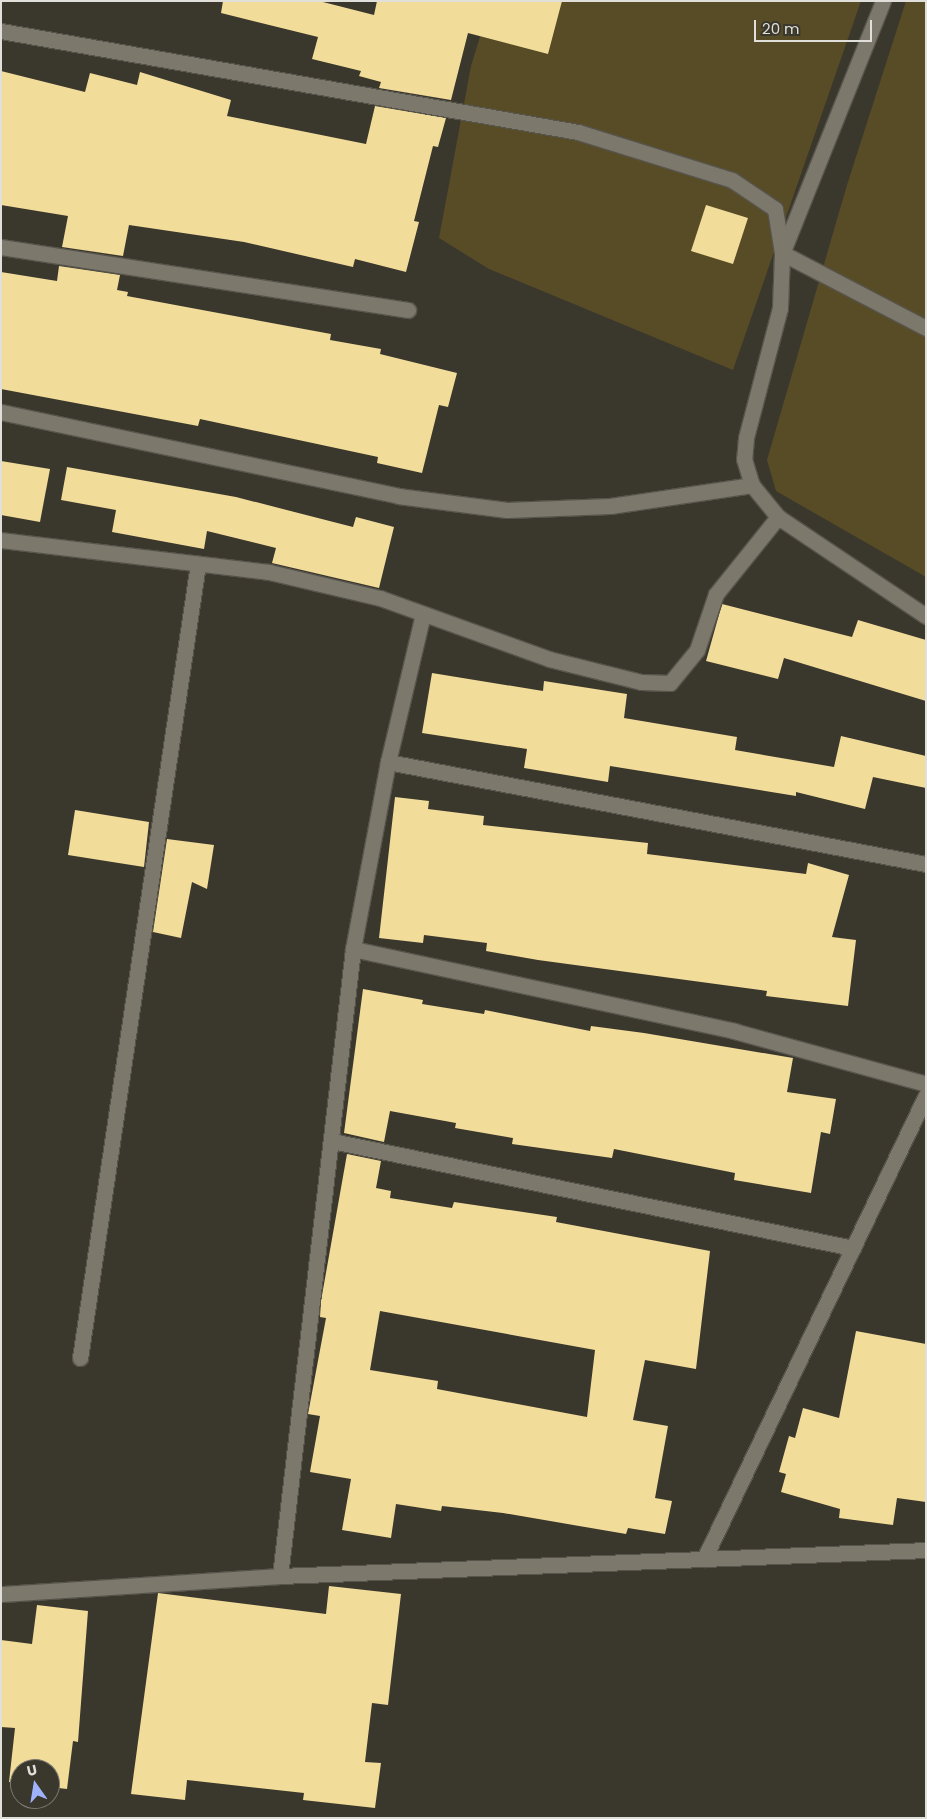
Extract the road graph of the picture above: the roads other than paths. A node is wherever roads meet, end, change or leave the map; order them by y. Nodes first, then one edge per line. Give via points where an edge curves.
1 (883, 1) edge
2 (1, 31) edge
3 (1, 247) edge
4 (782, 253) junction
5 (408, 310) dead end
6 (926, 328) edge
7 (1, 412) edge
8 (752, 486) junction
9 (778, 516) junction
10 (1, 540) edge
11 (198, 564) junction
12 (424, 614) junction
13 (926, 616) edge
14 (388, 762) junction
15 (926, 864) edge
16 (353, 949) junction
17 (926, 1084) edge
18 (926, 1095) edge
19 (332, 1141) junction
20 (853, 1248) junction
21 (80, 1358) dead end
22 (926, 1550) edge
23 (704, 1559) junction
24 (280, 1576) junction
25 (1, 1594) edge

1 - 4 street
2 - 4 street via 578,132 732,180 775,209
3 - 5 street
4 - 6 street
4 - 8 street via 780,308 746,438 744,459
7 - 8 street via 398,496 507,510 610,506
8 - 9 street
9 - 12 street via 716,594 697,650 670,683 641,682 549,659
9 - 13 street
10 - 11 street
11 - 12 street via 269,572 380,598
11 - 21 street
12 - 14 street
14 - 15 street
14 - 16 street
16 - 17 street via 734,1031
16 - 19 street
18 - 20 street
19 - 20 street
19 - 24 street
20 - 23 street
22 - 23 street
23 - 24 street
24 - 25 street

